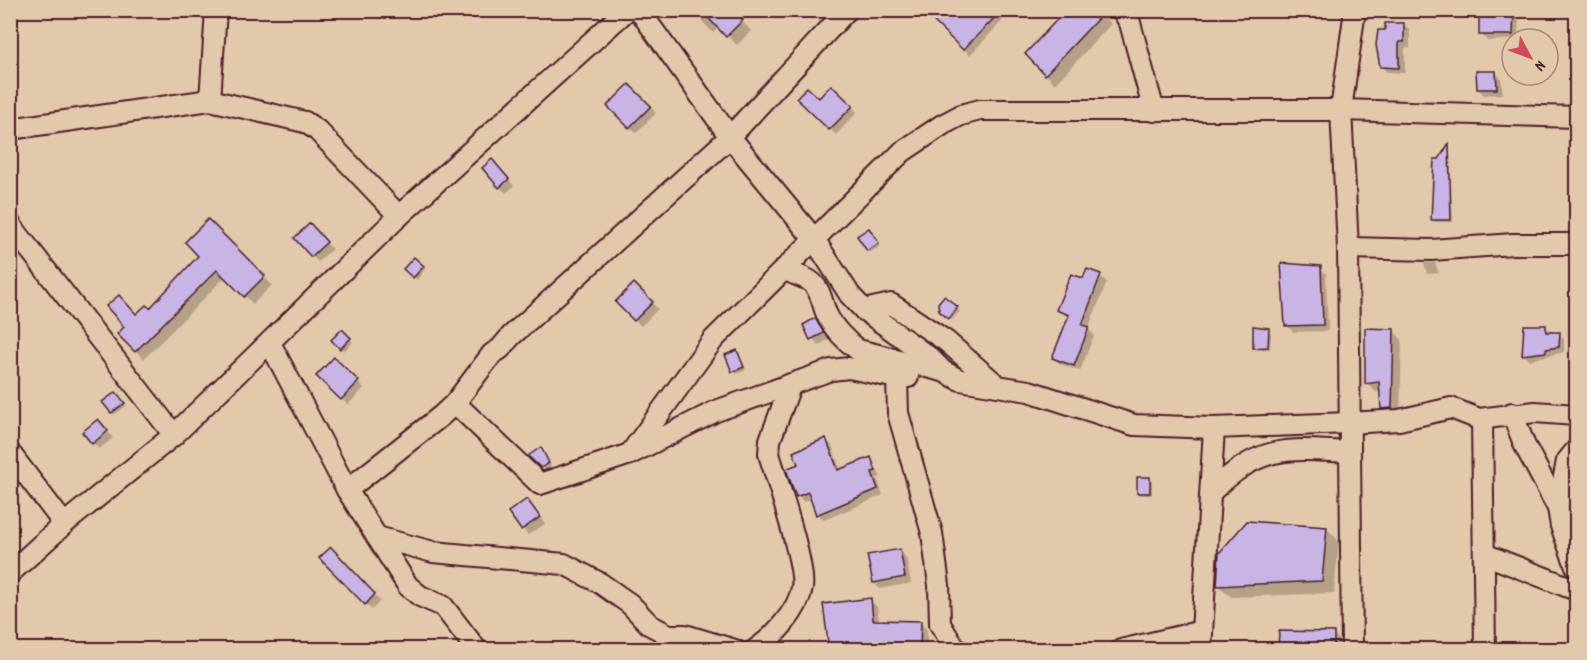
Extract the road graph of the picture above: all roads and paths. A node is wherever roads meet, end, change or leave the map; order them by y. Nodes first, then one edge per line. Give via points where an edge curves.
1 (216, 10) edge
2 (627, 10) edge
3 (639, 10) edge
4 (847, 10) edge
5 (1122, 10) edge
6 (1355, 10) edge
7 (210, 100) junction
8 (1341, 110) junction
9 (1154, 111) junction
10 (1576, 117) edge
11 (10, 129) edge
12 (730, 137) junction
13 (399, 216) junction
14 (10, 225) edge
15 (814, 239) junction
16 (1576, 244) edge
17 (1348, 248) junction
18 (785, 268) junction
19 (864, 310) junction
20 (270, 343) junction
21 (943, 371) junction
22 (897, 378) junction
23 (792, 384) junction
24 (998, 386) junction
25 (455, 402) junction
26 (1535, 412) junction
27 (1512, 413) junction
28 (1576, 415) edge
29 (1482, 419) junction
30 (1349, 423) junction
31 (1286, 425) junction
32 (1214, 428) junction
33 (174, 435) junction
34 (1525, 446) junction
35 (1287, 450) junction
36 (1576, 450) edge
37 (1349, 452) junction
38 (10, 453) edge
39 (630, 454) junction
40 (347, 490) junction
41 (1210, 492) junction
42 (1558, 508) junction
43 (64, 524) junction
44 (376, 537) junction
45 (1484, 554) junction
46 (1576, 566) edge
47 (10, 573) edge
48 (1576, 590) edge
49 (1202, 640) edge
50 (727, 649) edge
51 (477, 650) edge
52 (755, 650) edge
53 (956, 650) edge
54 (1121, 650) edge
55 (1352, 650) edge
56 (1485, 650) edge

1 - 7 street
2 - 13 street
3 - 12 street
4 - 12 street
5 - 9 street via 1130,23
6 - 8 street
7 - 11 street
7 - 13 street via 305,122
8 - 9 street
8 - 10 street
8 - 17 street
9 - 15 street via 980,110 961,115 903,152
12 - 15 street
12 - 25 street via 492,354
13 - 20 street
14 - 33 street
15 - 18 street
15 - 19 street via 850,296
16 - 17 street via 1431,250
17 - 30 street
18 - 21 street via 810,281 821,296 827,316 858,350
18 - 39 street via 713,340
19 - 21 street
19 - 24 street via 891,304 946,341
20 - 33 street
20 - 40 street
21 - 22 street
21 - 24 street via 960,380
22 - 23 street via 849,368 831,369
22 - 53 street via 898,413 932,533 940,624
23 - 39 street via 716,411
23 - 52 street via 770,440 769,454 801,570 802,591 783,623
24 - 32 street via 1134,425
25 - 39 street via 540,484
25 - 40 street
26 - 27 street
26 - 28 street
26 - 34 street
27 - 29 street
27 - 34 street
29 - 30 street via 1451,408 1399,420
29 - 45 street
30 - 31 street
30 - 37 street
31 - 32 street
31 - 35 street
32 - 41 street
33 - 43 street
34 - 42 street
35 - 37 street
35 - 41 street via 1274,451 1237,467
36 - 42 street via 1566,461
37 - 55 street
38 - 43 street
40 - 44 street
41 - 49 street
42 - 46 street
43 - 47 street
44 - 50 street via 433,552 564,564 600,583 630,604 650,625 669,635 685,635
44 - 51 street via 408,586 443,606
45 - 48 street
45 - 56 street
49 - 54 street

